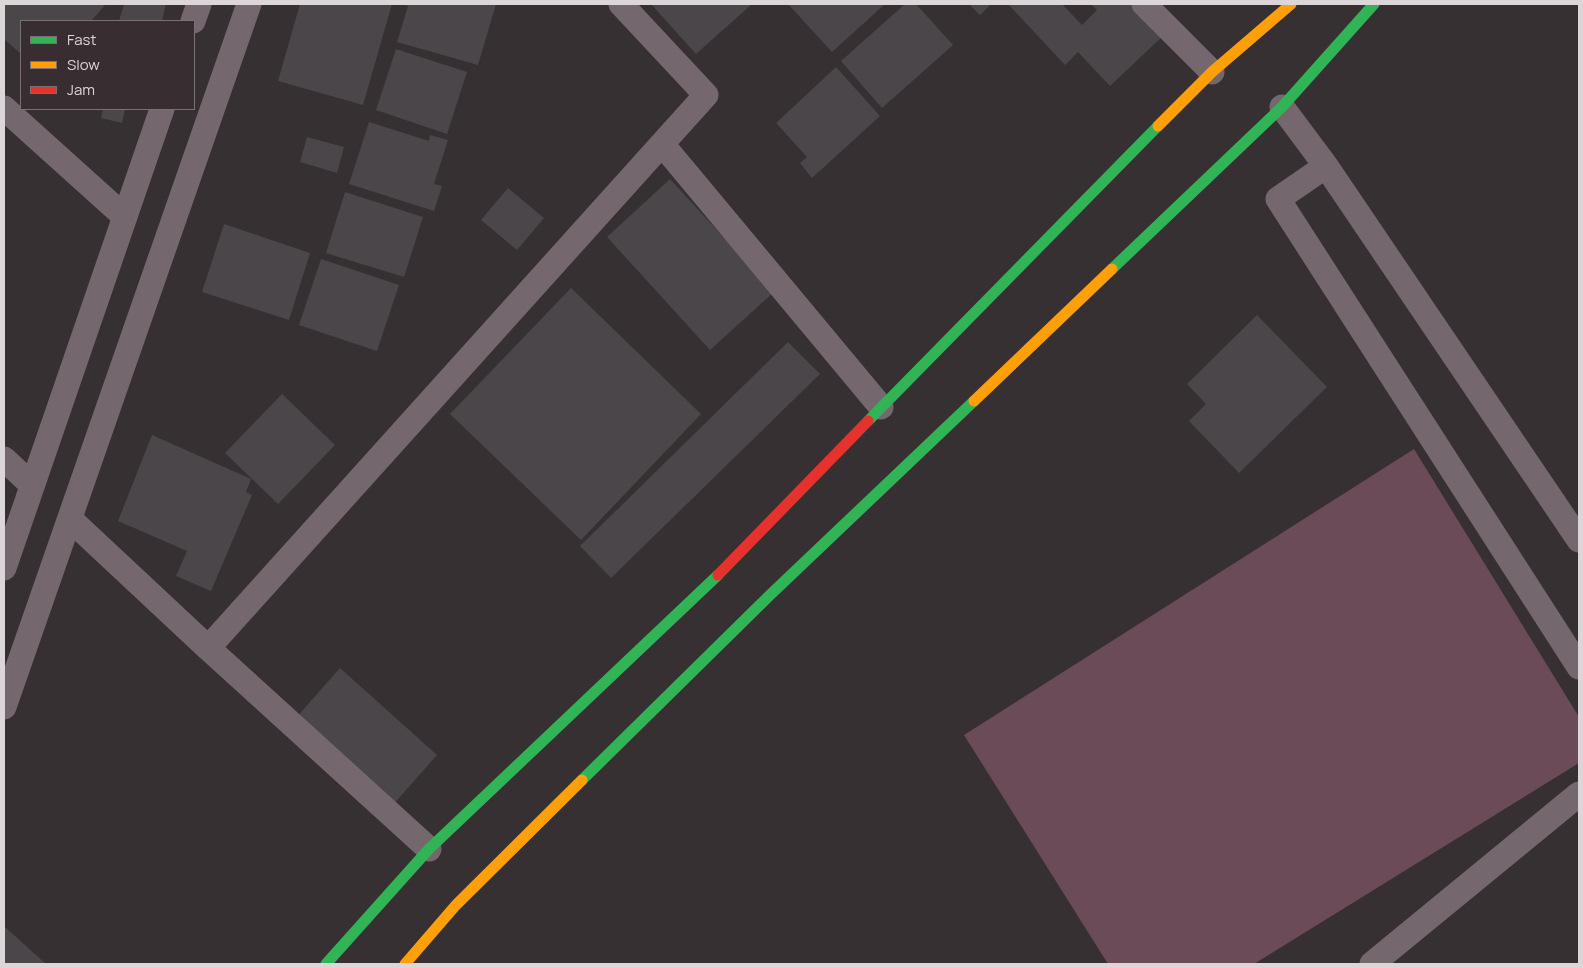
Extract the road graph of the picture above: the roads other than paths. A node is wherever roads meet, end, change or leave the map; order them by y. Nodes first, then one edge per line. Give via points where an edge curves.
1 (199, 4) edge
2 (250, 4) edge
3 (621, 4) edge
4 (1144, 4) edge
5 (1291, 4) edge
6 (1374, 4) edge
7 (193, 20) edge
8 (1212, 72) junction
9 (1282, 107) junction
10 (4, 108) edge
11 (162, 110) edge
12 (662, 144) junction
13 (1326, 166) junction
14 (125, 217) junction
15 (881, 407) junction
16 (4, 459) edge
17 (32, 486) junction
18 (70, 519) junction
19 (1579, 540) edge
20 (4, 568) edge
21 (208, 648) junction
22 (1579, 667) edge
23 (4, 707) edge
24 (1579, 794) edge
25 (429, 849) junction
26 (326, 964) edge
27 (405, 964) edge
28 (1372, 964) edge

1 - 7 street
2 - 18 street
3 - 12 street via 706,95
4 - 8 street
5 - 8 main road
6 - 9 main road
8 - 15 main road
9 - 13 street
9 - 27 main road via 770,595 456,905
10 - 14 street
11 - 14 street
12 - 15 street
12 - 21 street
13 - 19 street
13 - 22 street via 1278,198
14 - 17 street
15 - 25 main road via 748,547
16 - 17 street
17 - 20 street
18 - 21 street
18 - 23 street
21 - 25 street
24 - 28 street
25 - 26 main road

